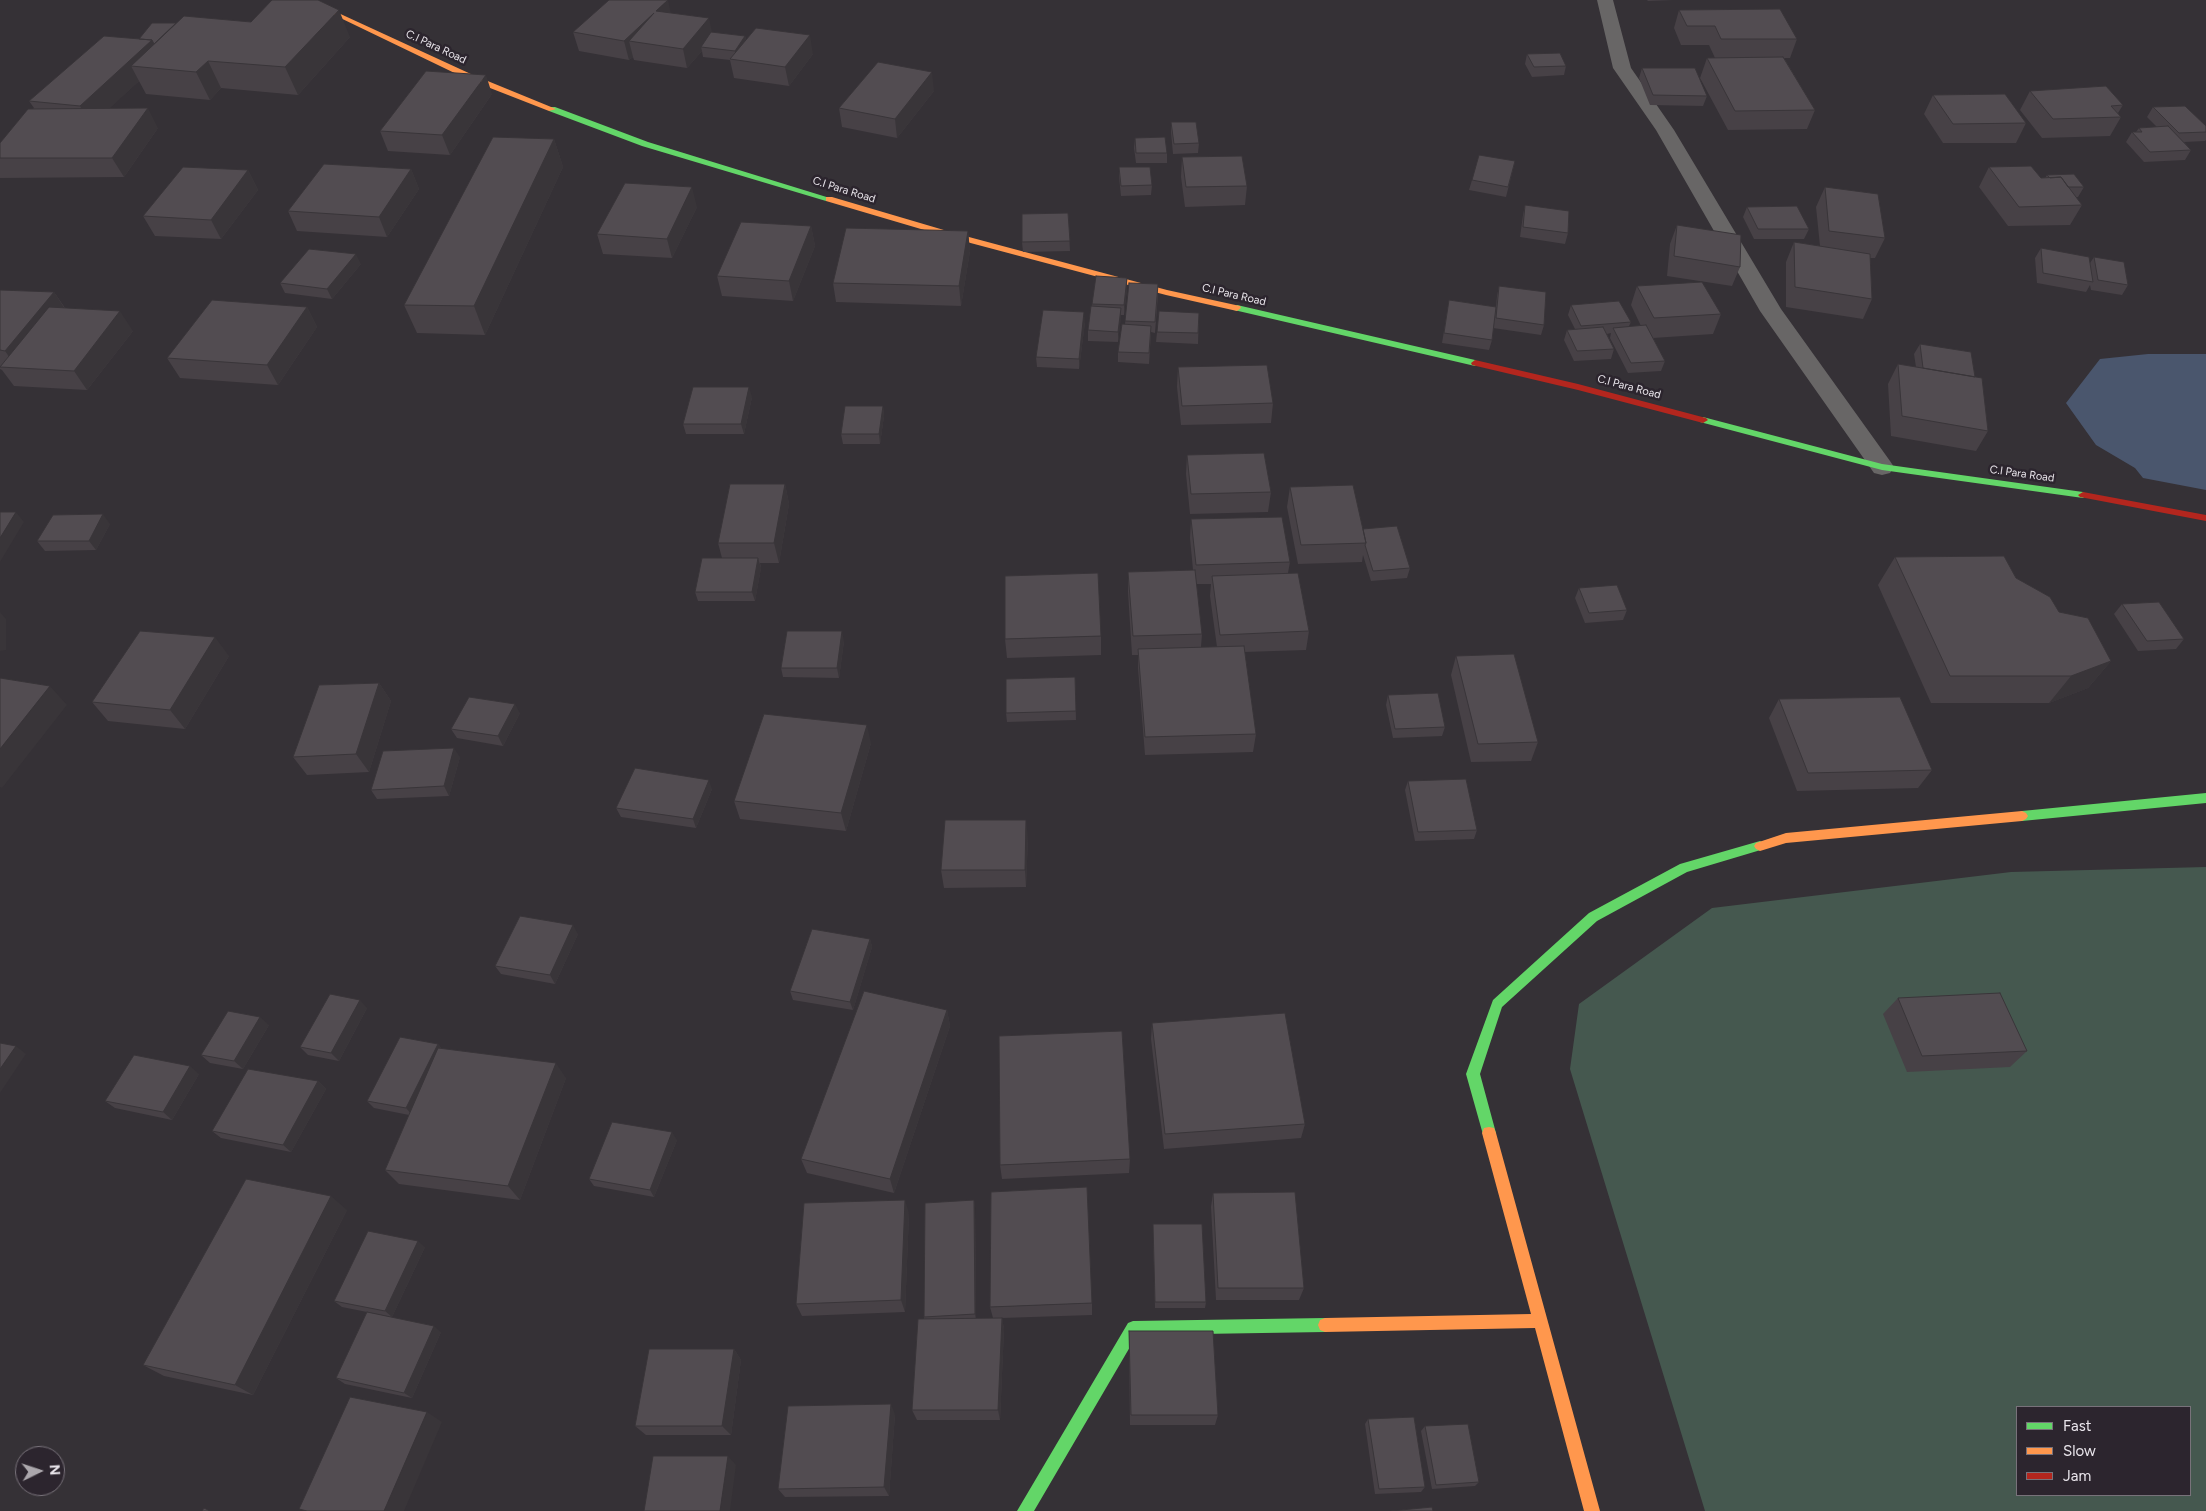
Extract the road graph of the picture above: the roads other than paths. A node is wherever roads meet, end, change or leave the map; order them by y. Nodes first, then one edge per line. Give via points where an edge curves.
1 (284, 0) edge
2 (1604, 0) edge
3 (1882, 467) junction
4 (2206, 518) edge
5 (2206, 798) edge
6 (1540, 1322) junction
7 (1025, 1511) edge
8 (1592, 1511) edge

1 - 3 street, C.I Para Road via 332,12 470,76 645,144 941,232 1166,292 1578,387
2 - 3 street via 1622,68 1665,130 1771,311
3 - 4 street, C.I Para Road via 2115,500
5 - 6 street via 1786,838 1684,868 1593,917 1497,1004 1473,1074
6 - 7 street via 1133,1328
6 - 8 street

